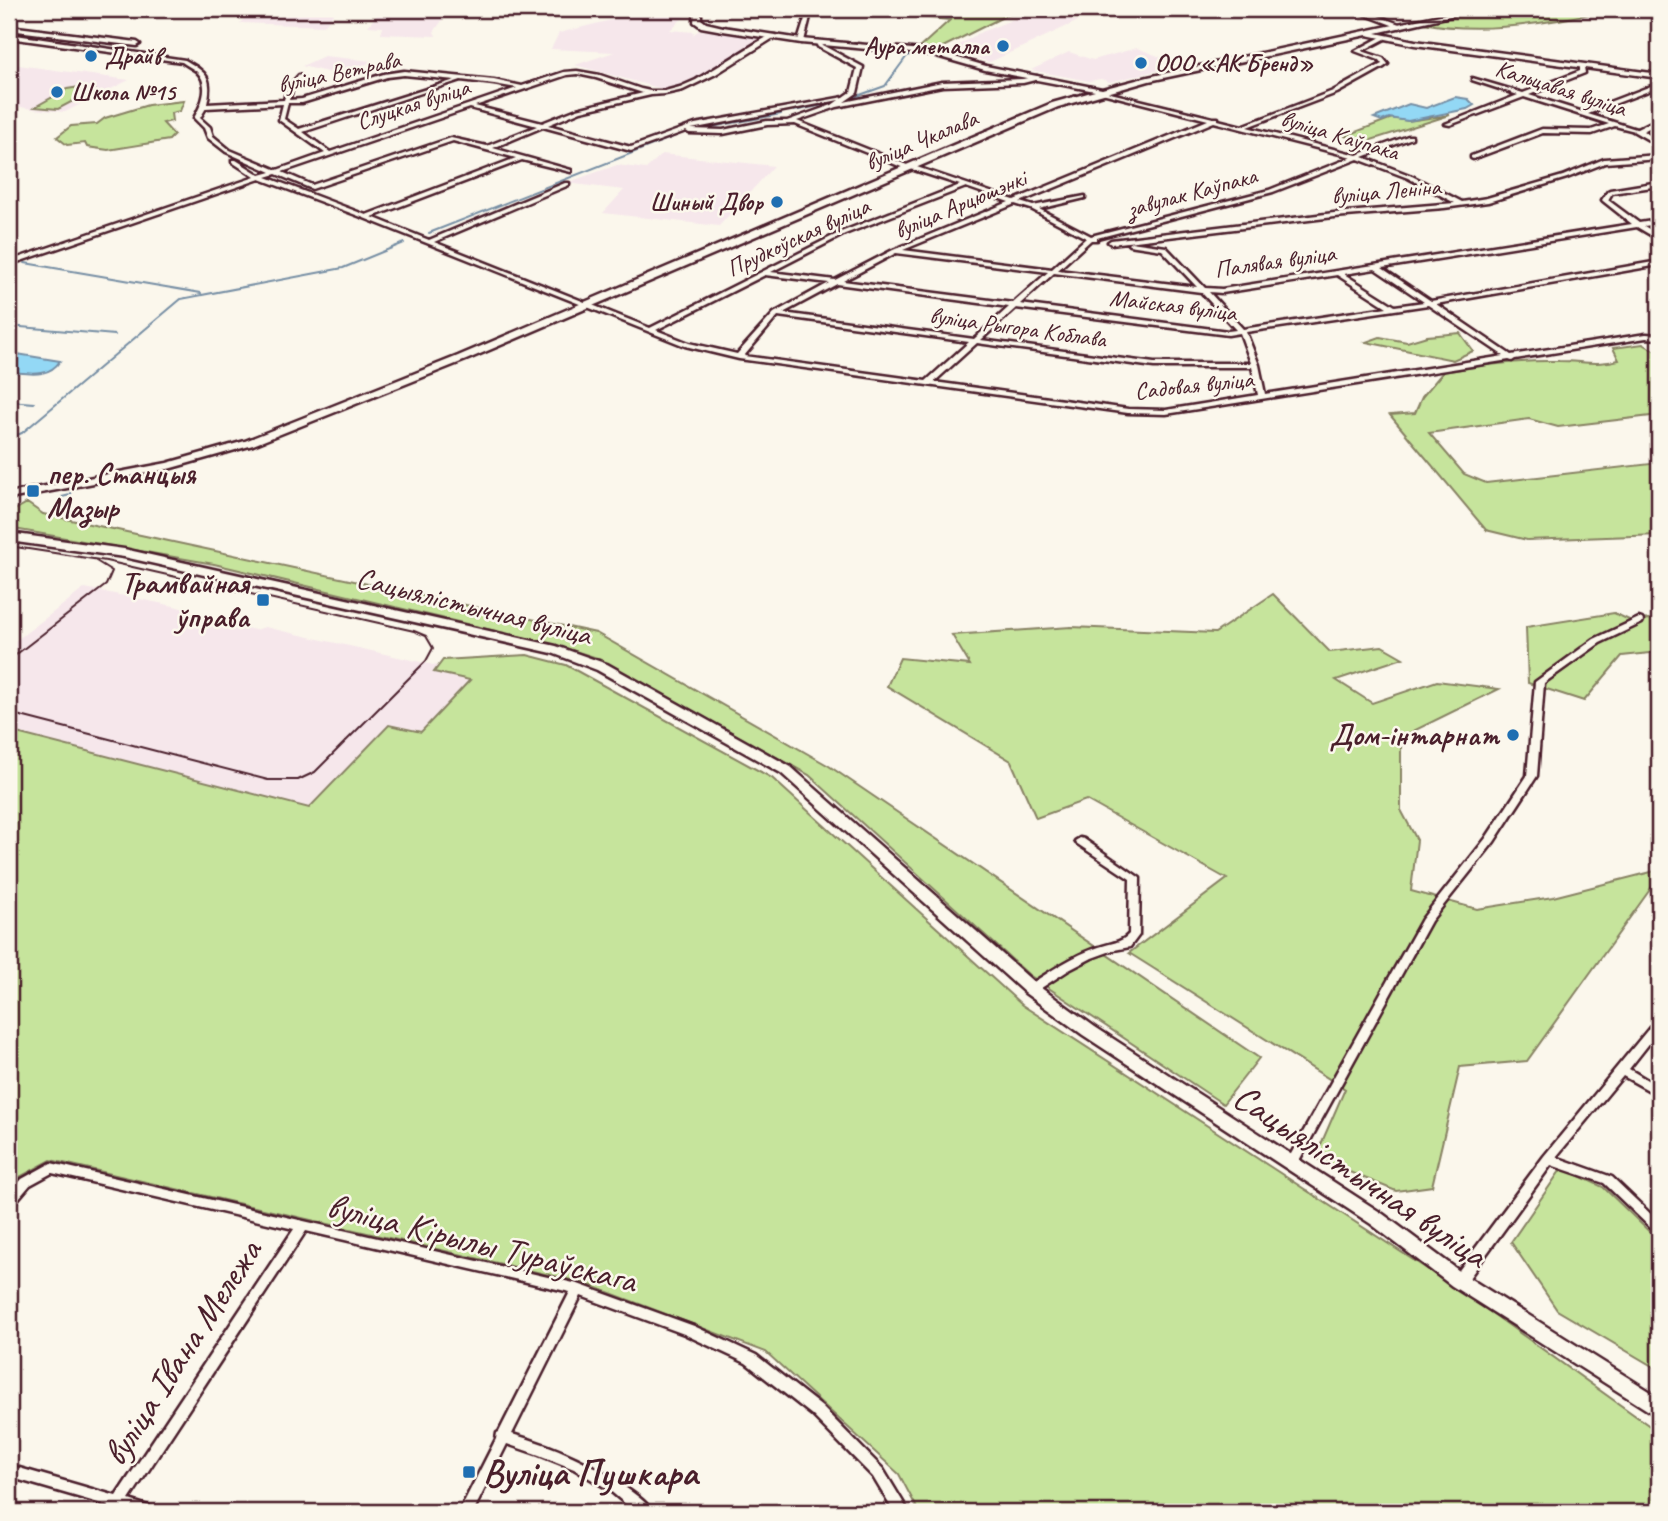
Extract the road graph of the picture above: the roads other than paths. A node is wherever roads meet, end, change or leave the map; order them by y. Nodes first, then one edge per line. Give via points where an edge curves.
1 (698, 9) edge
2 (810, 9) edge
3 (1352, 9) edge
4 (1402, 9) edge
5 (1442, 9) edge
6 (1478, 9) edge
7 (1451, 14) junction
8 (1373, 16) junction
9 (1400, 26) junction
10 (9, 31) edge
11 (38, 33) junction
12 (1365, 33) junction
13 (773, 36) junction
14 (28, 38) junction
15 (1383, 38) junction
16 (802, 41) junction
17 (819, 43) junction
18 (135, 45) dead end
19 (1582, 68) junction
20 (1659, 76) edge
21 (299, 77) dead end
22 (463, 78) junction
23 (1037, 78) junction
24 (1474, 79) dead end
25 (1659, 85) edge
26 (523, 88) junction
27 (1100, 91) junction
28 (652, 93) junction
29 (1525, 96) junction
30 (842, 98) junction
31 (283, 104) junction
32 (204, 106) junction
33 (472, 106) junction
34 (834, 106) junction
35 (785, 110) junction
36 (1582, 114) junction
37 (1216, 119) junction
38 (791, 120) junction
39 (1659, 120) edge
40 (1448, 124) dead end
41 (1614, 124) junction
42 (541, 126) junction
43 (1244, 127) junction
44 (681, 130) junction
45 (1637, 131) junction
46 (297, 132) junction
47 (1410, 137) dead end
48 (1659, 144) edge
49 (488, 148) junction
50 (328, 153) junction
51 (1357, 157) junction
52 (1473, 157) dead end
53 (1659, 157) edge
54 (522, 158) junction
55 (234, 161) dead end
56 (907, 167) junction
57 (569, 171) dead end
58 (273, 172) junction
59 (259, 177) junction
60 (566, 184) dead end
61 (1659, 184) edge
62 (966, 185) junction
63 (1083, 197) dead end
64 (1014, 202) junction
65 (1461, 203) junction
66 (1034, 208) junction
67 (366, 217) junction
68 (1659, 222) edge
69 (1637, 225) junction
70 (1156, 237) junction
71 (1090, 238) junction
72 (1659, 238) edge
73 (429, 242) junction
74 (1111, 242) junction
75 (1164, 248) junction
76 (895, 251) junction
77 (9, 263) edge
78 (1659, 263) edge
79 (1377, 267) junction
80 (1053, 271) junction
81 (1337, 272) junction
82 (764, 273) junction
83 (835, 282) junction
84 (1201, 290) junction
85 (1429, 303) junction
86 (584, 304) junction
87 (1017, 305) junction
88 (1393, 308) junction
89 (776, 314) junction
90 (651, 330) junction
91 (1243, 333) junction
92 (1659, 337) edge
93 (977, 340) junction
94 (739, 357) junction
95 (1512, 359) junction
96 (1255, 365) junction
97 (928, 383) junction
98 (1262, 397) junction
99 (9, 496) edge
100 (9, 537) edge
101 (1639, 621) dead end
102 (1080, 841) dead end
103 (1031, 989) junction
104 (1659, 1024) edge
105 (1622, 1070) junction
106 (1659, 1092) edge
107 (1548, 1158) junction
108 (1292, 1163) junction
109 (9, 1202) edge
110 (302, 1227) junction
111 (1659, 1229) edge
112 (1459, 1281) junction
113 (579, 1289) junction
114 (1659, 1407) edge
115 (502, 1437) junction
116 (9, 1471) edge
117 (116, 1507) edge
118 (149, 1512) edge
119 (466, 1512) edge
120 (645, 1512) edge
121 (902, 1512) edge

1 - 13 main road via 697,20 704,25
2 - 16 street
3 - 8 street
4 - 8 street
5 - 7 street
6 - 7 main road, вуліца Чкалава
7 - 9 main road, вуліца Чкалава
8 - 9 street
9 - 12 main road, вуліца Чкалава
10 - 11 street
10 - 14 street
11 - 14 street
11 - 18 street
12 - 15 main road
12 - 27 main road, вуліца Чкалава
13 - 16 main road
13 - 28 street via 720,71
14 - 32 street via 183,61 205,77
15 - 19 main road
15 - 43 street, вуліца Каўпака via 1358,51 1385,64 1335,92
16 - 17 main road
17 - 23 main road via 911,50
17 - 30 street via 860,67 854,93
19 - 20 main road
19 - 29 street via 1583,72
21 - 31 street
22 - 26 street, вуліца Ветрава
22 - 31 street, вуліца Ветрава via 386,75
22 - 46 street
23 - 27 main road
23 - 34 street, вуліца Чкалава via 942,84
24 - 29 street, Кальцавая вуліца
25 - 36 street
26 - 28 street, Слуцкая вуліца via 581,72
26 - 33 street, Слуцкая вуліца
27 - 37 street, вуліца Каўпака
27 - 56 main road, вуліца Чкалава
28 - 42 street via 579,110
29 - 36 street, Кальцавая вуліца
29 - 40 street
30 - 34 street
30 - 35 street
31 - 32 street, вуліца Ветрава
31 - 46 street via 281,120
32 - 58 street via 197,118 217,144
33 - 42 street
33 - 50 street, Слуцкая вуліца
34 - 38 street, вуліца Чкалава
35 - 38 street
35 - 44 street
36 - 41 street, Кальцавая вуліца
37 - 43 street, вуліца Каўпака
37 - 64 street, вуліца Арцюшэнкі
38 - 44 street, вуліца Чкалава via 723,132
38 - 56 street
39 - 45 main road
41 - 45 street, Кальцавая вуліца
41 - 52 street via 1592,132 1542,131
42 - 44 street via 631,149
42 - 49 street
43 - 51 street, вуліца Каўпака
45 - 48 main road
46 - 50 street
47 - 51 street, завулак Каўпака
49 - 54 street
49 - 58 street via 453,139 312,187
50 - 58 street, Слуцкая вуліца
51 - 65 street, вуліца Каўпака
51 - 71 street, завулак Каўпака via 1271,191
53 - 65 street, вуліца Леніна via 1604,161 1501,196
54 - 57 street
54 - 67 street
55 - 59 street, Садовая вуліца
56 - 62 street
56 - 86 main road, вуліца Чкалава
58 - 59 street, Слуцкая вуліца
59 - 67 street, Садовая вуліца
59 - 77 street, Слуцкая вуліца
60 - 73 street
61 - 69 street via 1610,192 1605,200
62 - 64 street
62 - 82 street, Прудкоўская вуліца via 843,233
63 - 66 street, завулак Каўпака
64 - 66 street
64 - 76 street, вуліца Арцюшэнкі
65 - 70 street, вуліца Леніна
66 - 71 street
67 - 73 street, Садовая вуліца
68 - 69 street, Палявая вуліца
69 - 72 street
69 - 79 street, Палявая вуліца
70 - 74 street, вуліца Леніна
70 - 75 street
71 - 74 street
71 - 80 street
73 - 86 street, Садовая вуліца
74 - 75 street
75 - 84 street
76 - 80 street, Палявая вуліца
76 - 83 street, вуліца Арцюшэнкі
78 - 85 street, Майская вуліца
79 - 81 street, Палявая вуліца
79 - 85 street
80 - 84 street, Палявая вуліца
80 - 87 street
81 - 84 street, Палявая вуліца via 1222,291
81 - 88 street
82 - 83 street, Майская вуліца
82 - 90 street, Прудкоўская вуліца
83 - 87 street, Майская вуліца
83 - 89 street, вуліца Арцюшэнкі
84 - 91 street
85 - 88 street, Майская вуліца
85 - 95 street
86 - 90 street, Садовая вуліца
86 - 99 main road, вуліца Чкалава via 249,443 168,466
87 - 91 street, Майская вуліца
87 - 93 street
88 - 91 street, Майская вуліца
89 - 93 street, вуліца Рыгора Коблава
89 - 94 street, вуліца Арцюшэнкі
90 - 94 street, Садовая вуліца via 687,345
91 - 96 street
92 - 95 street, Садовая вуліца
93 - 96 street, вуліца Рыгора Коблава via 1154,365
93 - 97 street
94 - 97 street, Садовая вуліца
95 - 98 street, Садовая вуліца
96 - 98 street
97 - 98 street, Садовая вуліца via 1128,411 1166,412
100 - 103 main road, Сацыялістычная вуліца via 124,553 556,650 602,667 799,778
101 - 108 street via 1597,641 1540,682 1532,776 1490,840 1427,919
102 - 103 street via 1135,878 1133,936 1126,944 1085,956
103 - 108 main road, Сацыялістычная вуліца
104 - 105 street
105 - 106 street
105 - 107 street
107 - 111 street via 1608,1180
107 - 112 street
108 - 112 main road, Сацыялістычная вуліца
109 - 110 street, вуліца Кірылы Тураўскага via 26,1182 51,1168
110 - 113 street, вуліца Кірылы Тураўскага
110 - 117 street, вуліца Івана Мележа
112 - 114 main road, Сацыялістычная вуліца
113 - 115 street
113 - 121 street, вуліца Кірылы Тураўскага via 689,1329 751,1359 817,1411 878,1473
115 - 119 street
115 - 120 street via 556,1452 621,1488
116 - 117 street
117 - 118 street

